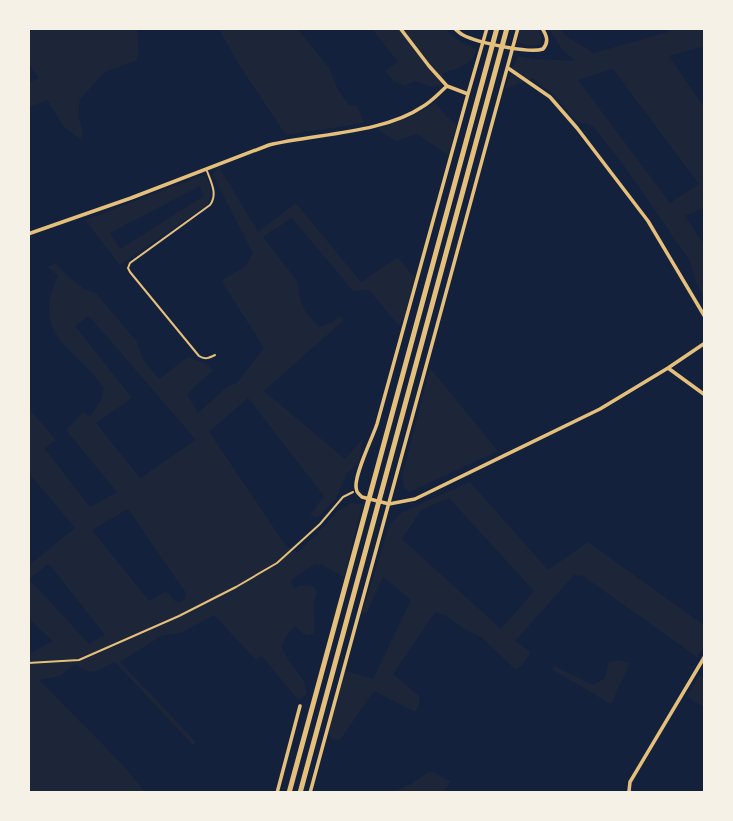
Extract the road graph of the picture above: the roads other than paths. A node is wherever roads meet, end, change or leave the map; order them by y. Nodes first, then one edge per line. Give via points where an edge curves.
1 (400, 28) edge
2 (454, 28) edge
3 (487, 28) edge
4 (497, 28) edge
5 (507, 28) edge
6 (518, 28) edge
7 (542, 28) edge
8 (508, 68) junction
9 (447, 86) junction
10 (468, 94) junction
11 (206, 169) junction
12 (28, 233) edge
13 (705, 317) edge
14 (705, 343) edge
15 (215, 355) dead end
16 (668, 368) junction
17 (705, 394) edge
18 (389, 504) junction
19 (705, 656) edge
20 (300, 706) dead end
21 (277, 793) edge
22 (289, 793) edge
23 (299, 793) edge
24 (310, 793) edge
25 (631, 793) edge

1 - 9 street
2 - 7 street via 473,39 536,51 547,39
3 - 10 street
4 - 22 highway
5 - 23 highway
6 - 8 street
8 - 13 street via 550,97 577,128 648,221
8 - 18 street
9 - 10 street
9 - 11 street via 422,108 395,120 269,145
10 - 18 street via 358,477 356,491 362,497
11 - 12 street
11 - 15 lane via 214,196 210,205 128,268 199,356
14 - 16 street
16 - 17 street
16 - 18 street via 600,409 415,499
18 - 24 street
19 - 25 street via 630,782
20 - 21 street

